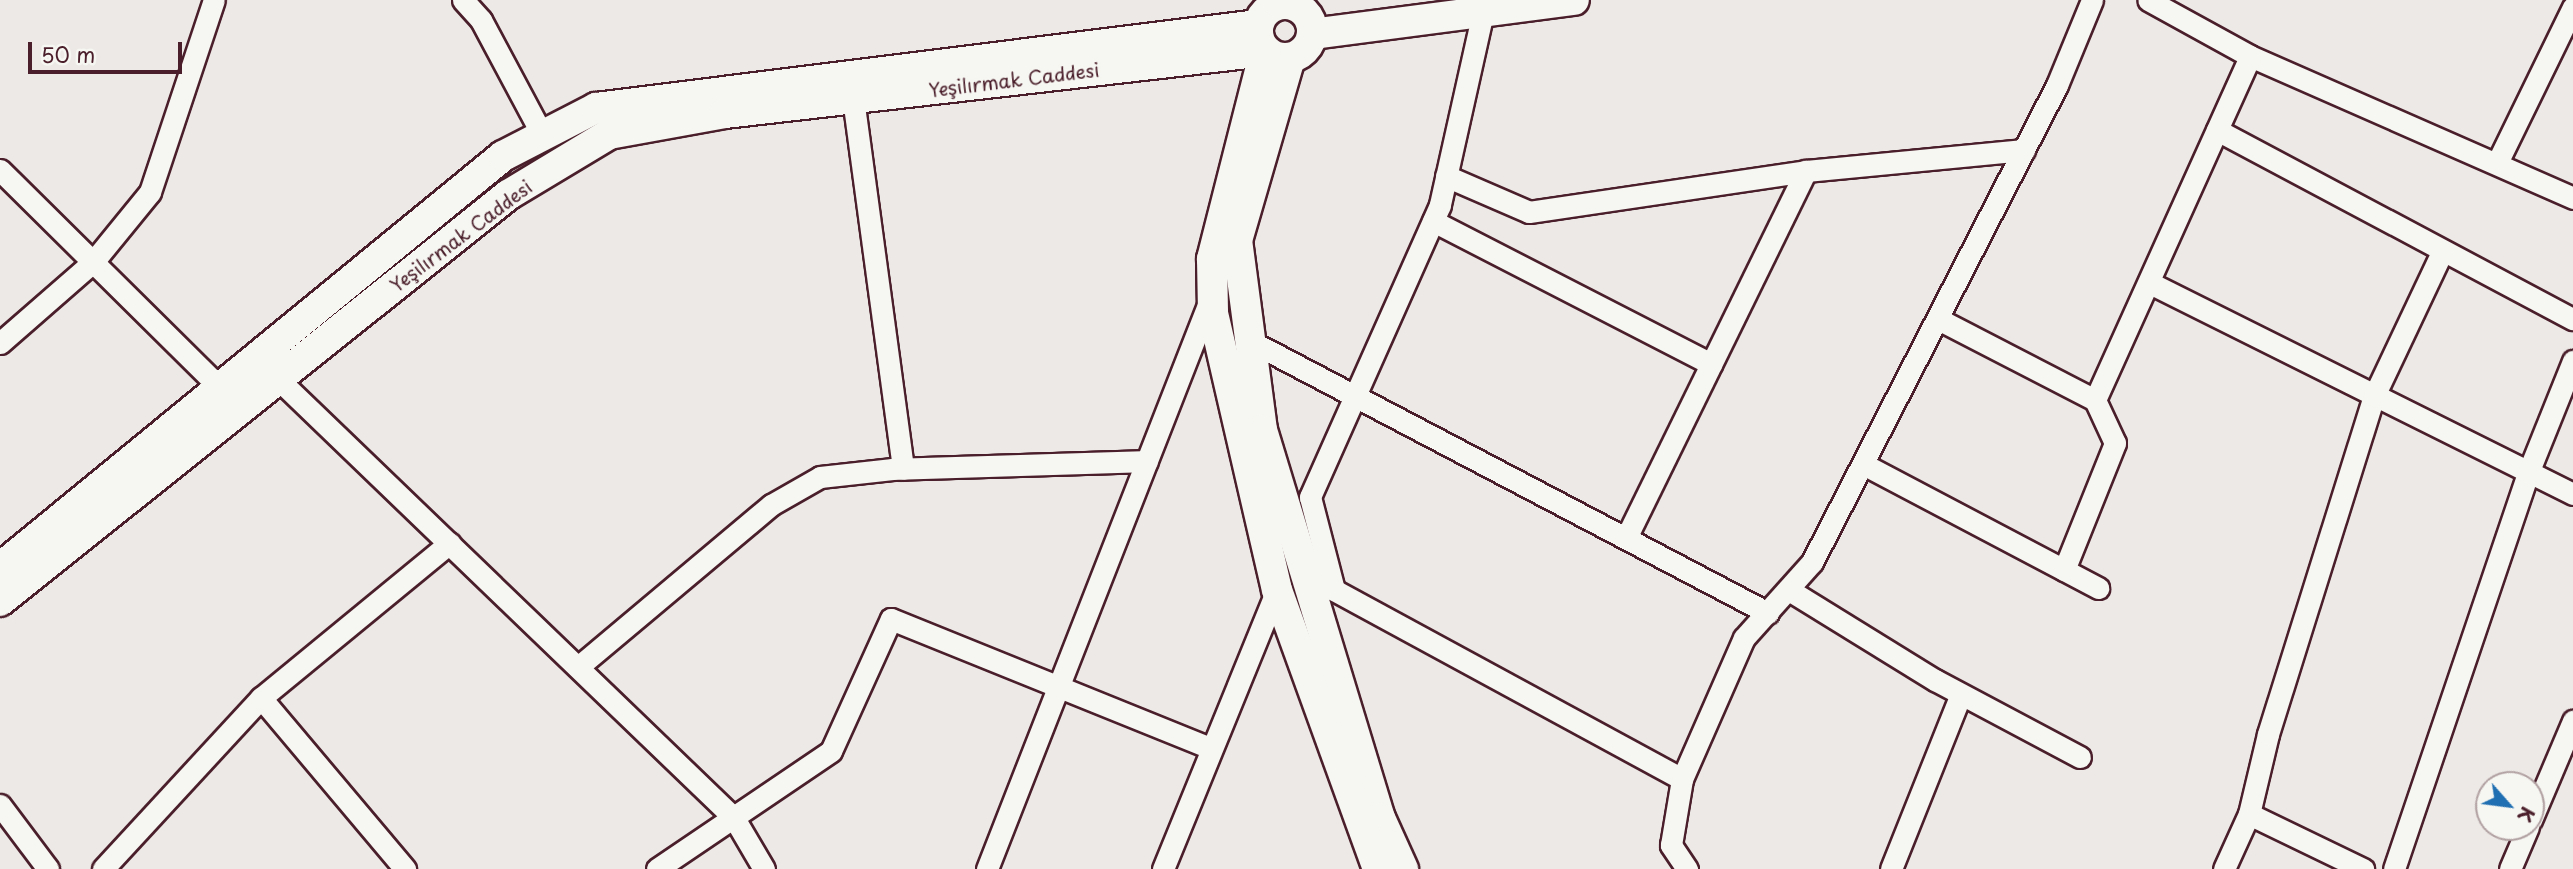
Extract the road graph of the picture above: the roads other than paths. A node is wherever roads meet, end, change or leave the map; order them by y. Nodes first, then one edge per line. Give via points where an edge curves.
1 (214, 0) edge
2 (463, 0) edge
3 (1429, 0) edge
4 (1574, 0) edge
5 (2092, 0) edge
6 (2148, 0) edge
7 (2573, 7) edge
8 (1483, 12) junction
9 (1303, 14) edge
10 (1271, 45) junction
11 (2249, 56) junction
12 (853, 98) junction
13 (2217, 130) junction
14 (543, 136) junction
15 (2024, 150) junction
16 (2497, 163) junction
17 (0, 170) edge
18 (1806, 171) junction
19 (1446, 177) junction
20 (2573, 198) edge
21 (1433, 221) junction
22 (2442, 252) junction
23 (93, 262) junction
24 (2150, 283) junction
25 (1213, 292) junction
26 (1938, 318) junction
27 (2573, 319) edge
28 (1250, 341) junction
29 (0, 343) edge
30 (2573, 361) edge
31 (1711, 364) junction
32 (278, 379) junction
33 (220, 388) junction
34 (1355, 396) junction
35 (2374, 396) junction
36 (2095, 400) junction
37 (1147, 461) junction
38 (1863, 464) junction
39 (902, 468) junction
40 (2528, 473) junction
41 (2573, 494) edge
42 (1626, 538) junction
43 (450, 543) junction
44 (0, 568) edge
45 (2064, 570) junction
46 (2098, 588) dead end
47 (1277, 590) junction
48 (1788, 590) junction
49 (0, 601) edge
50 (1768, 613) junction
51 (578, 667) junction
52 (1059, 687) junction
53 (1961, 694) junction
54 (261, 698) junction
55 (2573, 721) edge
56 (1210, 748) junction
57 (2080, 757) dead end
58 (1682, 779) junction
59 (2545, 787) edge
60 (0, 805) edge
61 (2249, 814) junction
62 (734, 818) junction
63 (2522, 841) edge
64 (48, 869) edge
65 (103, 869) edge
66 (405, 869) edge
67 (657, 869) edge
68 (764, 869) edge
69 (988, 869) edge
70 (1163, 869) edge
71 (1378, 869) edge
72 (1403, 869) edge
73 (1687, 869) edge
74 (1891, 869) edge
75 (2224, 869) edge
76 (2363, 869) edge
77 (2394, 869) edge
78 (2510, 869) edge

1 - 23 street via 150,192
2 - 14 street via 481,20
3 - 9 main road
4 - 8 main road
5 - 15 street
6 - 11 street
7 - 16 street
8 - 9 main road
8 - 19 street
9 - 10 main road via 1276,5
9 - 10 main road via 1305,50
10 - 12 main road, Yeşilırmak Caddesi
10 - 14 main road, Yeşilırmak Caddesi via 596,108
10 - 25 main road via 1212,259
10 - 28 main road via 1237,240
11 - 13 street
11 - 16 street
12 - 32 main road, Yeşilırmak Caddesi via 725,113 609,134 508,195
12 - 39 street
13 - 22 street
13 - 24 street
14 - 33 main road, Yeşilırmak Caddesi via 503,156
15 - 18 street
15 - 26 street
16 - 20 street
17 - 23 street
18 - 19 street via 1529,212
18 - 31 street
19 - 21 street
21 - 31 street
21 - 34 street
22 - 27 street
22 - 35 street
23 - 29 street
23 - 33 street
24 - 35 street
24 - 36 street
25 - 37 street
25 - 47 main road via 1213,313
26 - 36 street
26 - 38 street
28 - 34 street
28 - 72 main road via 1262,430 1380,818
30 - 40 street
31 - 42 street
32 - 43 street
32 - 49 main road, Yeşilırmak Caddesi
33 - 44 main road, Yeşilırmak Caddesi
34 - 42 street
34 - 58 street via 1311,497 1334,590
35 - 40 street
35 - 61 street via 2268,734
36 - 45 street via 2115,443
37 - 39 street
37 - 52 street
38 - 45 street
38 - 48 street via 1812,562
39 - 51 street via 820,477 771,505
40 - 41 street
40 - 77 street
42 - 50 street
43 - 51 street
43 - 54 street
45 - 46 street
47 - 56 street
47 - 71 main road
48 - 50 street
48 - 53 street
50 - 58 street via 1744,638
51 - 62 street
52 - 56 street
52 - 62 street via 891,619 831,751
52 - 69 street
53 - 57 street
53 - 74 street
54 - 65 street
54 - 66 street
55 - 59 street
56 - 70 street
58 - 73 street via 1671,845
60 - 64 street
61 - 75 street
61 - 76 street
62 - 67 street
62 - 68 street
63 - 78 street

